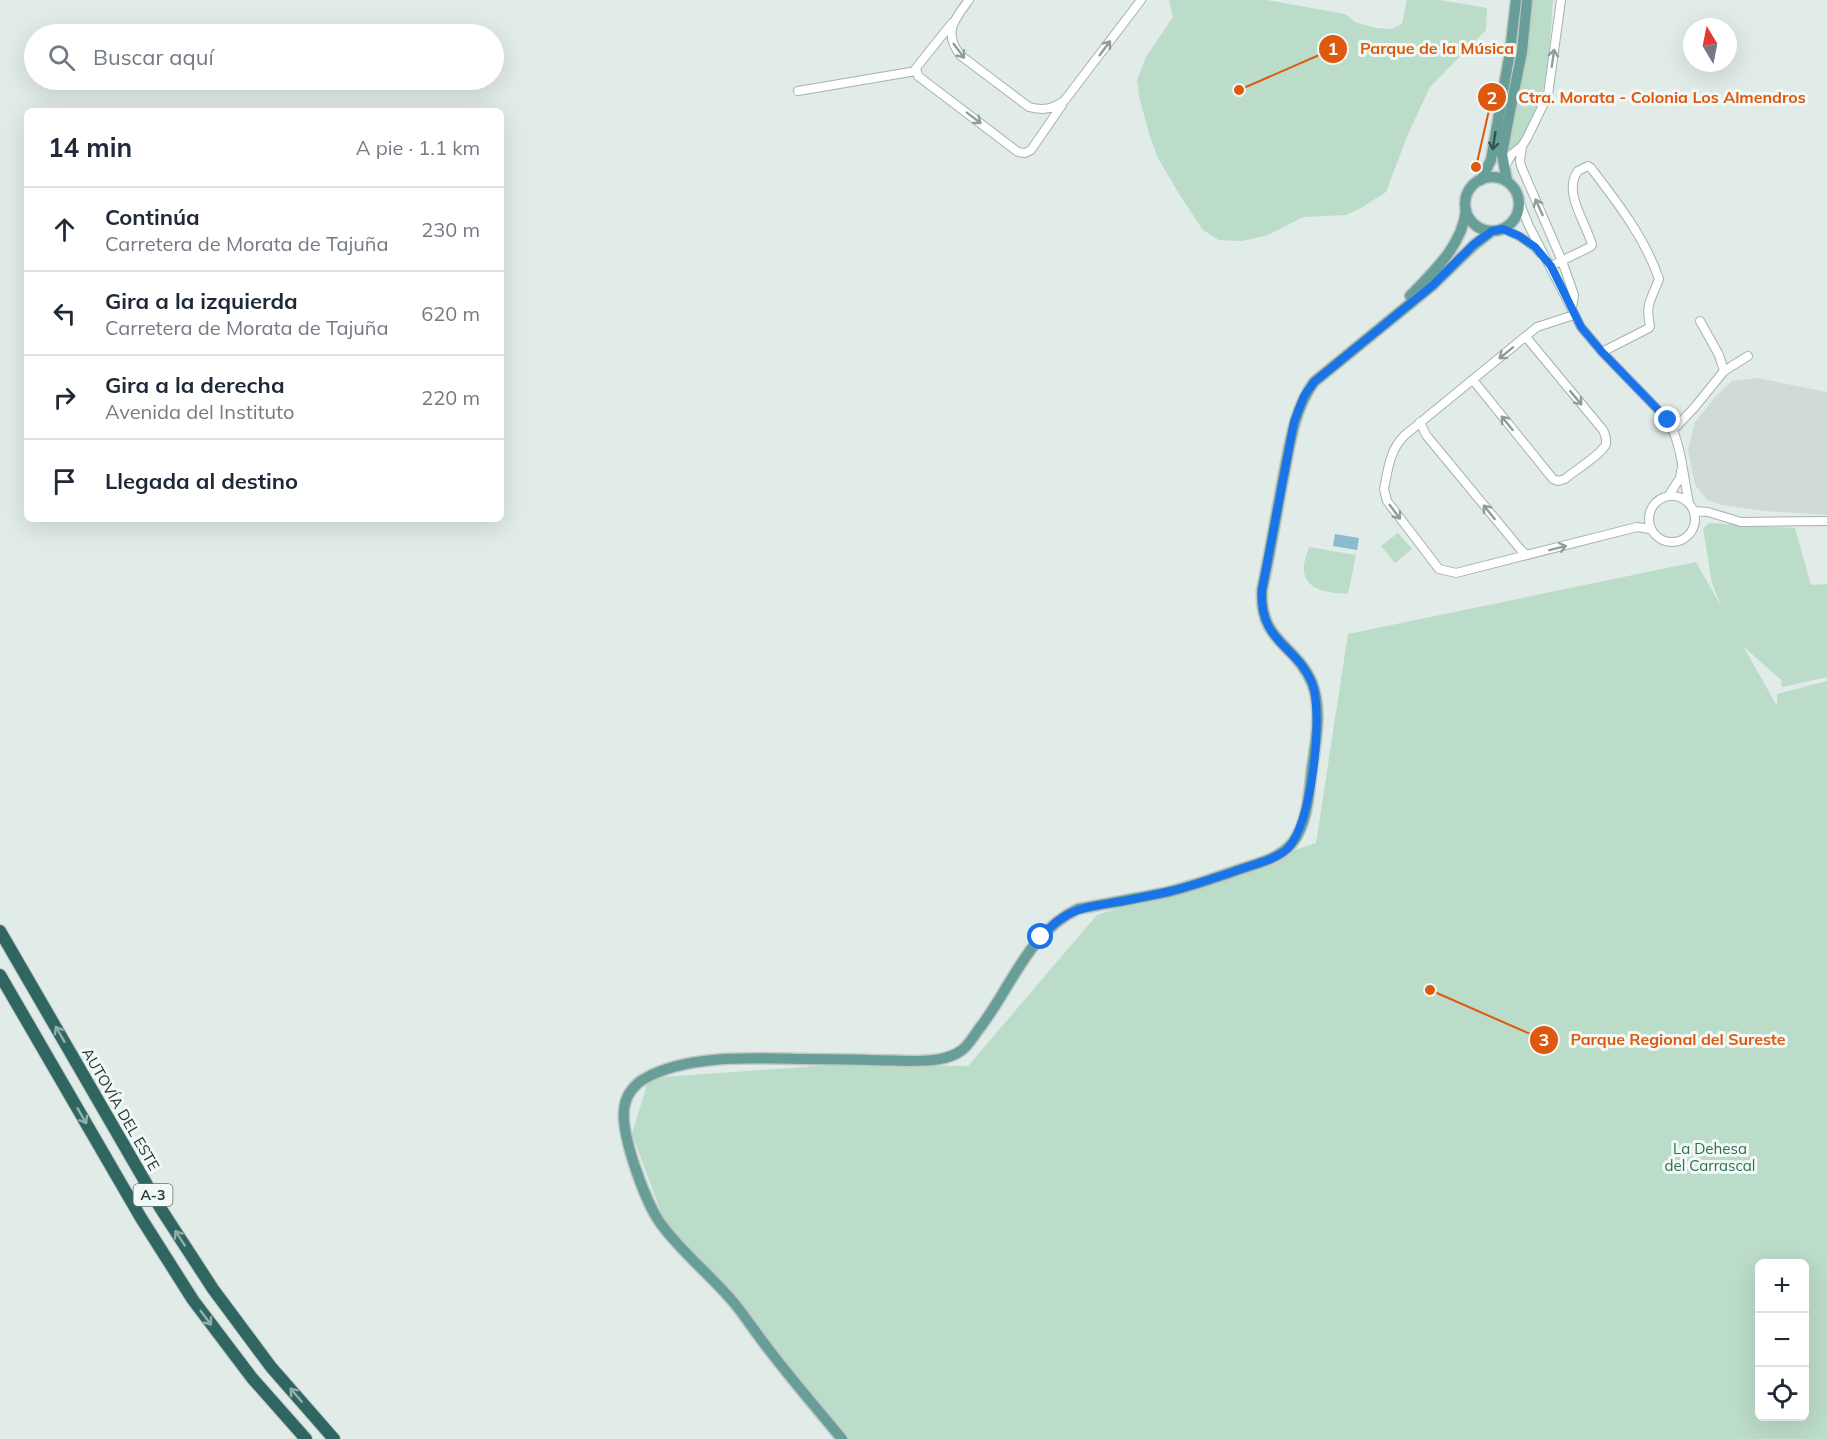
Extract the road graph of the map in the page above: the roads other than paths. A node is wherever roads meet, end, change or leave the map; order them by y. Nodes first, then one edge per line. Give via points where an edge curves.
1 (969, 0) edge
2 (1141, 0) edge
3 (1516, 0) edge
4 (1527, 0) edge
5 (1561, 0) edge
6 (956, 18) junction
7 (916, 71) junction
8 (798, 91) dead end
9 (1065, 100) junction
10 (1522, 146) junction
11 (1504, 166) junction
12 (1481, 180) junction
13 (1507, 181) junction
14 (1520, 204) junction
15 (1466, 210) junction
16 (1497, 230) junction
17 (1562, 261) junction
18 (1551, 266) junction
19 (1573, 313) junction
20 (1700, 321) dead end
21 (1378, 329) junction
22 (1526, 337) junction
23 (1602, 352) junction
24 (1748, 356) dead end
25 (1724, 371) junction
26 (1473, 380) junction
27 (1420, 422) junction
28 (1673, 430) junction
29 (1682, 461) junction
30 (1669, 495) junction
31 (1692, 507) junction
32 (1827, 521) edge
33 (1650, 529) junction
34 (1527, 555) junction
35 (0, 931) edge
36 (0, 975) edge
37 (306, 1439) edge
38 (334, 1439) edge
39 (842, 1439) edge

1 - 6 street
9 -> 2 street
3 -> 12 main road via 1491,160
4 - 11 main road
10 -> 5 street via 1548,95
6 - 7 street
6 -> 9 street via 951,37 960,55 1029,106 1047,109
7 - 8 street
7 -> 9 street via 1018,152 1031,150
10 - 11 street
17 -> 10 street via 1521,166
11 - 13 main road
12 - 13 main road via 1493,177
12 - 15 main road via 1469,191
13 - 14 main road via 1514,187
14 - 16 main road via 1512,224
14 - 18 street
15 - 16 main road via 1476,226
15 - 21 main road via 1455,246
16 - 18 street via 1519,236
16 - 21 main road via 1473,245 1433,285
17 - 18 street
17 - 19 street via 1574,295
17 - 23 street via 1592,245 1580,219 1572,184 1578,171 1588,166 1639,236 1659,279 1647,306 1650,326
18 - 19 street
19 - 22 street via 1537,327
19 - 23 street
20 - 25 street
21 - 39 main road via 1314,382 1304,396 1294,422 1262,590 1265,622 1306,673 1316,707 1314,756 1305,812 1297,835 1286,850 1184,887 1068,914 1049,927 963,1050 951,1056 909,1061 724,1058 653,1074 634,1086 628,1095 623,1115 628,1143 643,1190 661,1224 733,1302
22 -> 26 street
22 -> 26 street via 1603,430 1606,443 1602,450 1565,479 1553,479
23 - 28 street via 1668,420
24 - 25 street
25 - 28 street
26 - 27 street
34 -> 27 street via 1426,435
27 -> 34 street via 1393,452 1384,495 1439,569 1456,573
28 - 29 street
29 - 30 street via 1680,478
29 - 31 street
30 - 31 street via 1678,496
30 - 33 street via 1651,508
31 - 32 street via 1741,522
31 - 33 street via 1694,526 1678,542 1662,540
34 -> 33 street via 1637,527
38 -> 35 highway, AUTOVÍA DEL ESTE / A-3 via 271,1367 213,1289 161,1209
36 -> 37 highway, A-3 via 192,1300 252,1378

